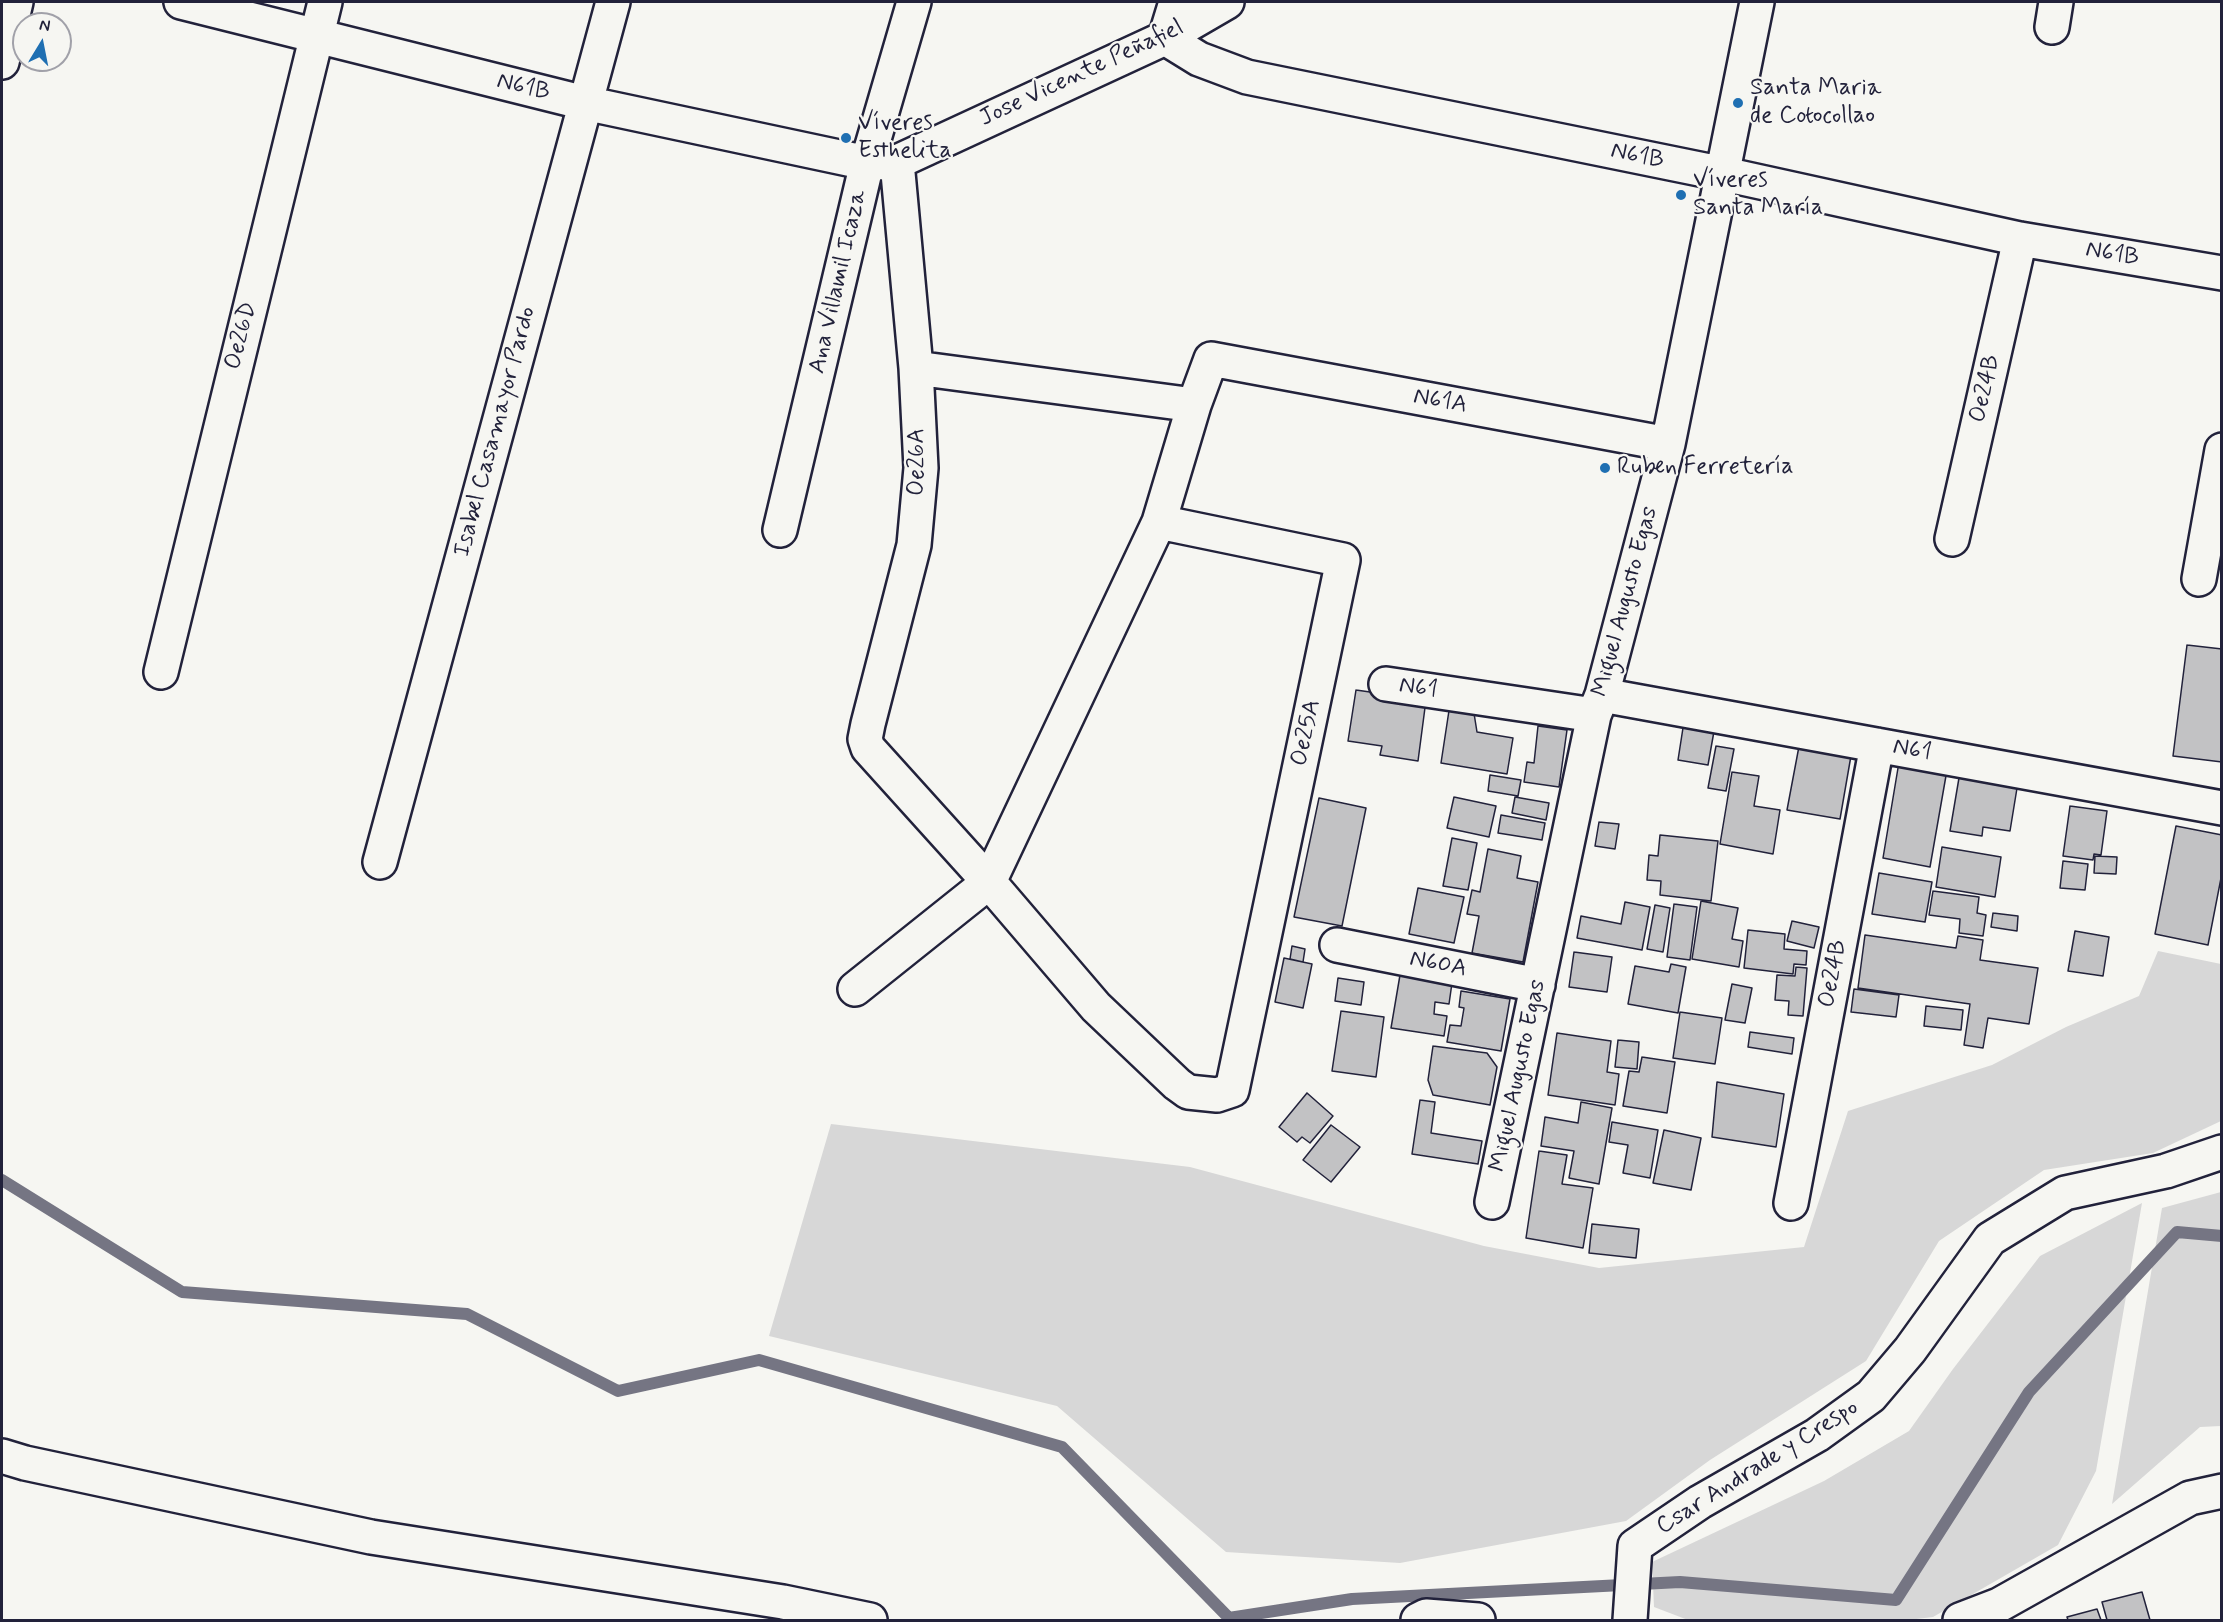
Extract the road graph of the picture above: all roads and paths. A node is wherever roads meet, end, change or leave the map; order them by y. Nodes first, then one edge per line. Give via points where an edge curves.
1 (16, 2) edge
2 (181, 2) edge
3 (325, 2) edge
4 (613, 2) edge
5 (914, 2) edge
6 (1176, 2) edge
7 (1227, 2) edge
8 (1757, 2) edge
9 (315, 37) junction
10 (1165, 38) junction
11 (2, 62) edge
12 (585, 103) junction
13 (882, 162) junction
14 (1724, 174) junction
15 (2020, 239) junction
16 (2222, 273) edge
17 (916, 368) junction
18 (1194, 405) junction
19 (1668, 444) junction
20 (2222, 450) edge
21 (1159, 522) junction
22 (780, 530) dead end
23 (1952, 539) dead end
24 (2199, 579) dead end
25 (161, 672) dead end
26 (1386, 684) dead end
27 (1598, 705) junction
28 (1877, 745) junction
29 (2222, 808) edge
30 (380, 862) dead end
31 (989, 882) junction
32 (1337, 945) dead end
33 (1538, 985) junction
34 (855, 990) dead end
35 (2222, 1152) edge
36 (1492, 1202) dead end
37 (1791, 1203) dead end
38 (2, 1455) edge
39 (2222, 1491) edge
40 (870, 1620) edge
41 (1418, 1620) edge
42 (1478, 1620) edge
43 (1630, 1620) edge
44 (1960, 1620) edge

1 - 11 street
2 - 9 street, N61B
3 - 9 street, Oe26D
4 - 12 street, Isabel Casamayor Pardo
5 - 13 street, Ana Villamil Icaza
6 - 10 street
7 - 10 street, Jose Vicente Peñafiel
8 - 14 street, Miguel Augusto Egas
9 - 12 street, N61B
9 - 25 street, Oe26D
10 - 13 street, Jose Vicente Peñafiel
10 - 14 street, N61B via 1199,59 1247,77
12 - 13 street, N61B
12 - 30 street, Isabel Casamayor Pardo
13 - 17 street, Oe26A
13 - 22 street, Ana Villamil Icaza
14 - 15 street, N61B
14 - 19 street, Miguel Augusto Egas
15 - 16 street, N61B
15 - 23 street, Oe24B
17 - 18 street
17 - 31 street, Oe26A via 921,468 914,545 865,739 872,755
18 - 19 street, N61A via 1211,359
18 - 21 street
19 - 27 street, Miguel Augusto Egas
20 - 24 street
21 - 31 street
21 - 31 street, Oe25A via 1343,560 1232,1090 1217,1095 1188,1092 1167,1076 1096,1007
26 - 27 street, N61
27 - 28 street, N61
27 - 33 street, Miguel Augusto Egas
28 - 29 street, N61
28 - 37 street, Oe24B
31 - 34 street
32 - 33 street, N60A
33 - 36 street, Miguel Augusto Egas
35 - 43 street, Csar Andrade y Crespo via 2166,1171 2065,1193 1990,1239 1910,1350 1871,1396 1817,1435 1700,1502 1635,1546
38 - 40 street via 371,1537 783,1602
39 - 44 street via 2190,1498 2000,1605
41 - 42 street via 1426,1616

